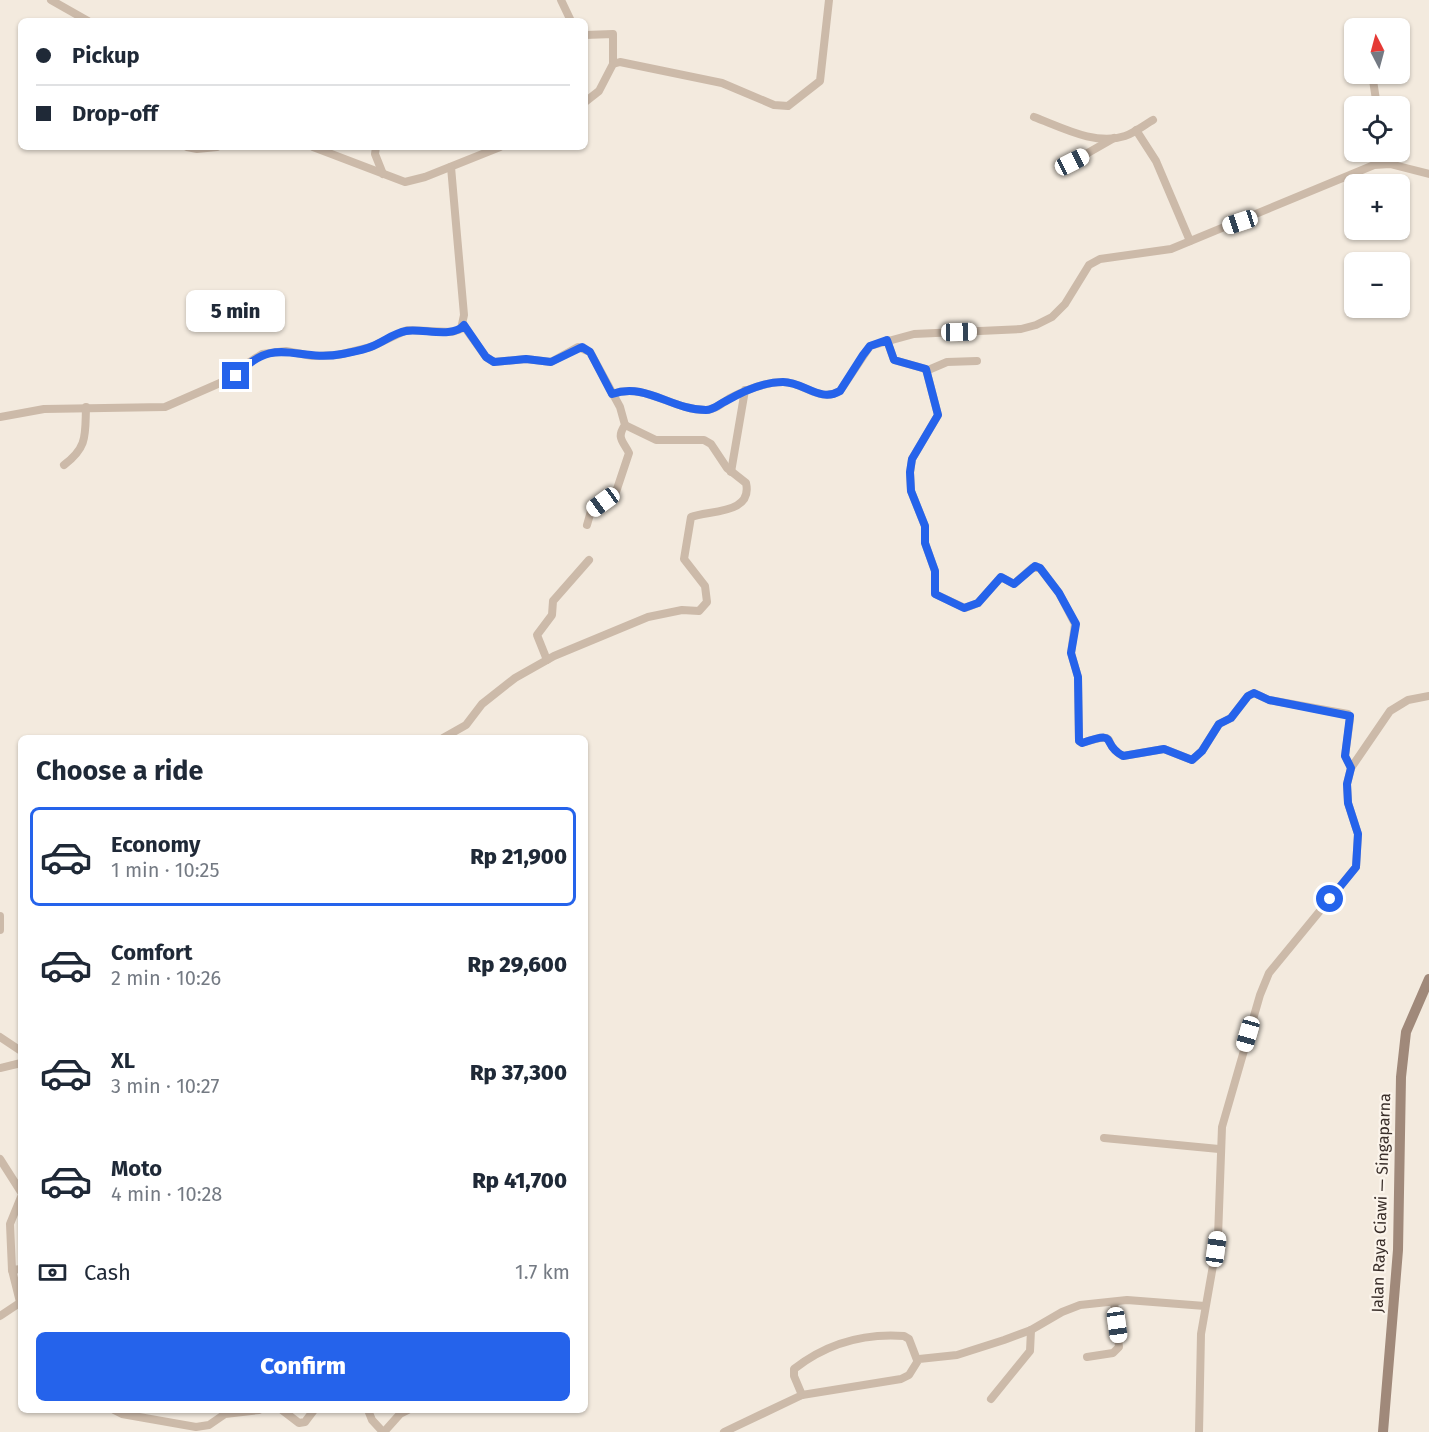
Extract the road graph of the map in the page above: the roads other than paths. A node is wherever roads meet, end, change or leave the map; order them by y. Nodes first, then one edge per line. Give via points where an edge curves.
1 (51, 0) edge
2 (561, 0) edge
3 (829, 0) edge
4 (83, 18) edge
5 (570, 18) edge
6 (588, 35) edge
7 (613, 64) junction
8 (588, 100) edge
9 (1034, 117) dead end
10 (1154, 120) dead end
11 (1136, 130) junction
12 (1114, 138) junction
13 (321, 150) edge
14 (374, 150) edge
15 (486, 150) edge
16 (1072, 162) dead end
17 (1386, 164) joint
18 (452, 167) junction
19 (383, 174) junction
20 (1429, 174) edge
21 (1190, 241) junction
22 (464, 325) junction
23 (887, 340) junction
24 (976, 361) dead end
25 (926, 371) junction
26 (745, 390) junction
27 (612, 394) junction
28 (86, 407) junction
29 (0, 417) edge
30 (625, 425) junction
31 (64, 465) dead end
32 (731, 472) junction
33 (587, 525) dead end
34 (590, 561) dead end
35 (547, 660) junction
36 (1429, 696) edge
37 (448, 735) edge
38 (1351, 768) junction
39 (0, 916) edge
40 (0, 930) edge
41 (1429, 979) edge
42 (0, 1036) edge
43 (18, 1049) edge
44 (18, 1064) edge
45 (0, 1068) edge
46 (1104, 1138) dead end
47 (1219, 1149) junction
48 (0, 1159) edge
49 (18, 1187) edge
50 (18, 1204) edge
51 (17, 1270) edge
52 (1114, 1302) junction
53 (18, 1303) edge
54 (1205, 1306) junction
55 (0, 1316) edge
56 (1031, 1330) junction
57 (1087, 1357) dead end
58 (917, 1360) junction
59 (802, 1395) junction
60 (992, 1399) dead end
61 (120, 1413) edge
62 (234, 1413) edge
63 (286, 1413) edge
64 (312, 1413) edge
65 (369, 1413) edge
66 (402, 1413) edge
67 (383, 1432) edge
68 (724, 1432) edge
69 (1199, 1432) edge
70 (1383, 1432) edge

1 - 4 street
2 - 5 street
3 - 7 street via 820,81 788,106 774,105 722,83 627,63
6 - 7 street via 613,34
7 - 8 street via 599,91
9 - 12 street via 1079,134
10 - 11 street
11 - 12 street
11 - 21 street via 1156,161
12 - 16 street
13 - 19 street
14 - 19 street
15 - 18 street
17 - 20 street
17 - 21 street via 1364,168
18 - 19 street via 409,182
18 - 22 street
21 - 23 street via 1171,249 1100,258 1089,265 1058,311 1036,325 914,334
22 - 27 street via 486,357 494,362 551,362 578,348 587,349
22 - 28 street via 452,332 407,330 371,347 339,355 312,356 286,351 262,354 236,376 165,407
23 - 25 street via 894,360 921,366
23 - 26 street via 870,346 834,395 821,395 784,382
24 - 25 street via 944,363
25 - 38 street via 938,415 912,459 910,485 925,526 925,543 935,571 935,594 964,608 978,603 1001,577 1014,584 1035,566 1040,568 1076,624 1071,653 1078,677 1079,741 1102,736 1123,756 1164,749 1192,760 1219,724 1231,718 1254,693 1269,700 1348,714 1345,756
26 - 27 street via 705,410 634,389
26 - 32 street
27 - 30 street
28 - 29 street
28 - 31 street via 82,447
30 - 32 street via 656,440 704,440
30 - 33 street via 620,441 629,453 616,492 591,511
32 - 35 street via 744,478 747,494 740,504 691,518 685,543 684,559 708,594 702,608 648,617
34 - 35 street via 553,601 551,616 537,635
35 - 37 street via 514,678 482,704 466,725
36 - 38 street via 1408,700 1389,711
38 - 47 street via 1347,784 1348,803 1358,834 1356,867 1269,973 1233,1087
39 - 40 street
41 - 70 main road, Jalan Raya Ciawi — Singaparna via 1406,1032 1401,1077 1398,1250
42 - 43 street
44 - 45 street
46 - 47 street
47 - 54 street via 1218,1237
48 - 49 street
50 - 51 street via 10,1224
52 - 54 street
52 - 56 street via 1073,1307
52 - 57 street via 1119,1347 1113,1353
53 - 55 street
54 - 69 street
56 - 58 street via 957,1355
56 - 60 street via 1030,1351
58 - 59 street via 909,1375 901,1379
58 - 59 street via 904,1336 840,1342 794,1369
59 - 68 street
61 - 62 street via 196,1427
63 - 64 street via 299,1424
65 - 67 street
66 - 67 street

